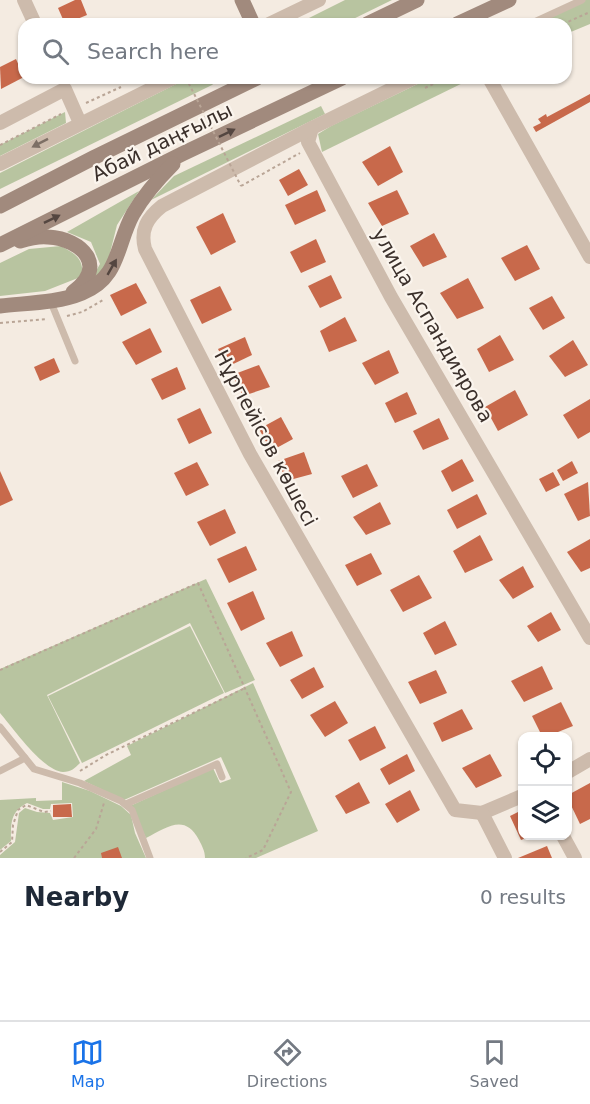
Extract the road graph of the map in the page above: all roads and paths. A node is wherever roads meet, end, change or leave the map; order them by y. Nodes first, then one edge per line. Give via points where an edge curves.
1 (24, 0) edge
2 (242, 0) edge
3 (320, 0) edge
4 (417, 0) edge
5 (509, 0) edge
6 (582, 0) edge
7 (590, 12) edge
8 (32, 18) edge
9 (250, 18) edge
10 (282, 18) edge
11 (380, 18) edge
12 (470, 18) edge
13 (543, 18) edge
14 (572, 20) edge
15 (63, 84) edge
16 (161, 84) edge
17 (189, 84) edge
18 (245, 84) edge
19 (329, 84) edge
20 (402, 84) edge
21 (492, 84) edge
22 (121, 87) dead end
23 (73, 109) junction
24 (0, 123) edge
25 (81, 123) junction
26 (312, 128) junction
27 (0, 145) edge
28 (182, 154) junction
29 (295, 157) dead end
30 (0, 164) edge
31 (0, 206) edge
32 (0, 246) edge
33 (590, 257) edge
34 (65, 297) junction
35 (50, 300) junction
36 (0, 306) edge
37 (75, 361) dead end
38 (590, 638) edge
39 (0, 670) edge
40 (245, 688) junction
41 (0, 727) edge
42 (25, 758) junction
43 (590, 759) edge
44 (572, 769) edge
45 (0, 771) edge
46 (222, 777) dead end
47 (67, 779) junction
48 (107, 795) junction
49 (518, 798) edge
50 (126, 804) junction
51 (51, 811) dead end
52 (482, 813) junction
53 (565, 840) edge
54 (0, 852) edge
55 (74, 858) edge
56 (150, 858) edge
57 (246, 858) edge
58 (505, 858) edge
59 (575, 858) edge

1 - 8 street
2 - 9 main road
3 - 10 street
4 - 11 main road
5 - 12 main road
6 - 13 lane
7 - 14 path
15 - 23 street
15 - 24 street
16 - 25 street
17 - 29 path, bridge via 241,186
18 - 31 main road, Абай даңғылы
28 -> 19 main road, Абай даңғылы
20 - 26 street
21 - 33 street
22 - 23 path
23 - 25 street
23 - 27 path
25 -> 30 street
26 - 38 street, улица Аспандиярова via 308,142 391,297
26 - 52 street, Нұрпейісов көшесі via 162,206 144,226 142,237 250,454 455,810
32 -> 28 main road, Абай даңғылы
34 -> 28 main road via 97,286 109,274 142,200
32 - 34 main road via 49,237 78,247 87,255 89,273
34 - 35 main road
35 - 36 main road
35 - 37 lane
39 - 40 path via 198,583
40 - 47 path via 106,755
40 - 57 path via 291,792 263,850
41 - 42 lane
42 - 45 lane
42 - 47 lane via 34,769
43 - 44 street
46 - 50 lane via 218,764
47 - 48 lane
48 - 50 lane
48 - 55 path via 96,829
49 - 52 street
50 - 56 lane via 132,810
51 - 54 path via 26,805 18,810 12,842
52 - 58 street
53 - 59 street

